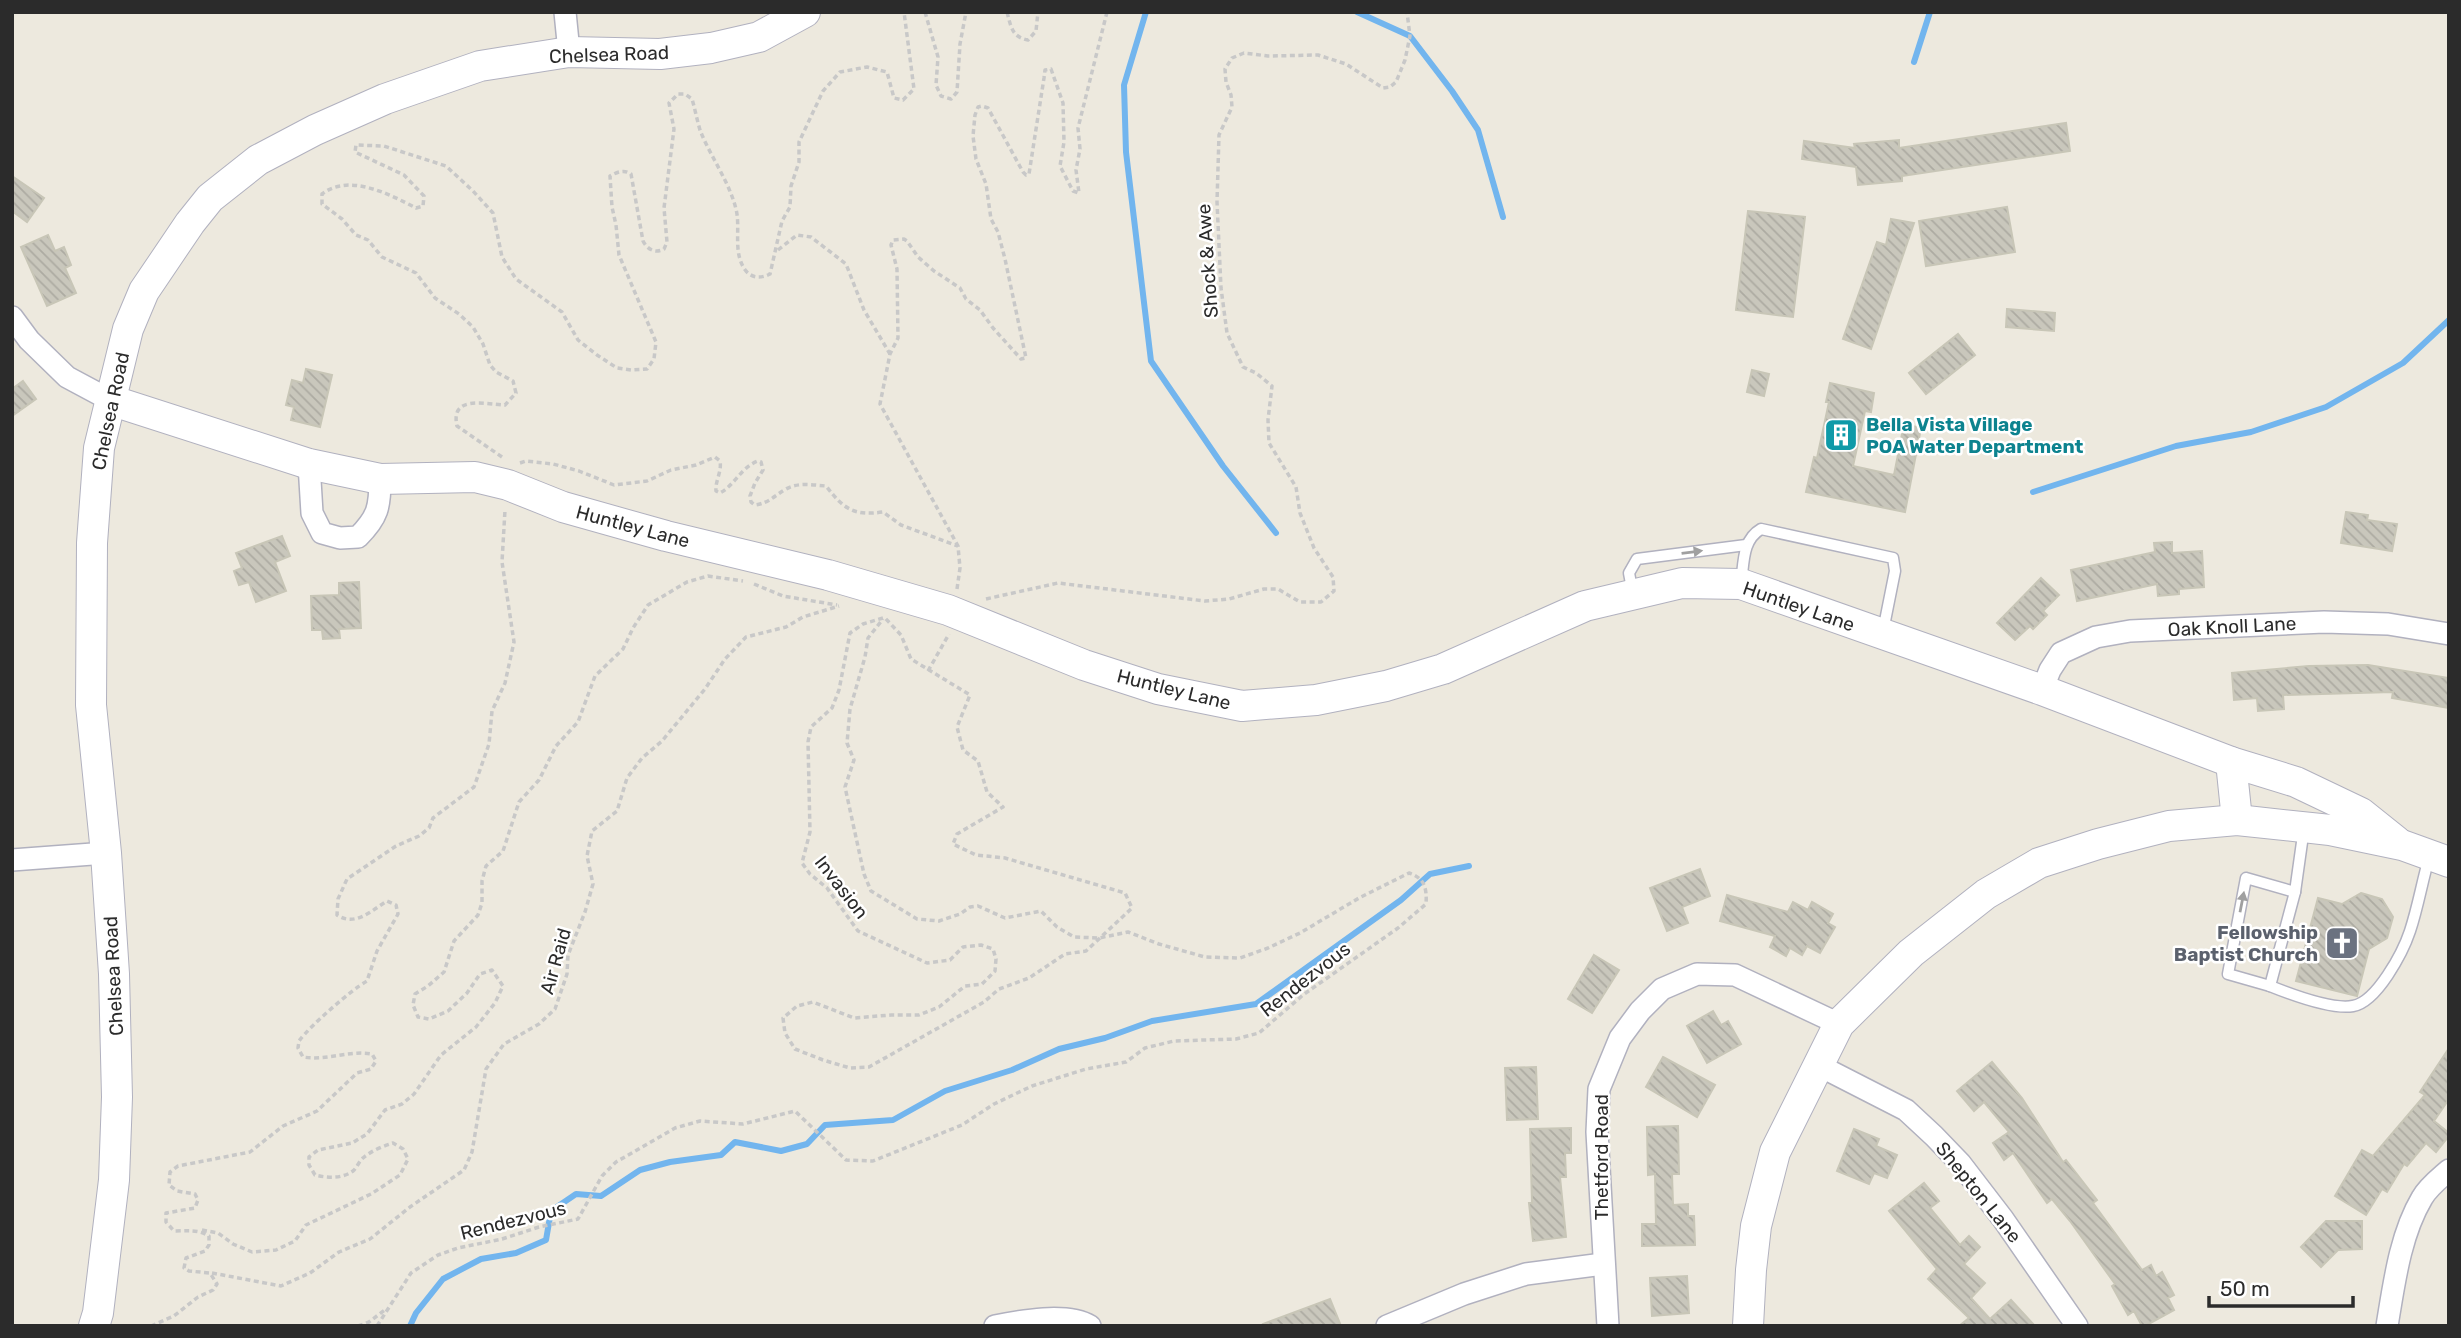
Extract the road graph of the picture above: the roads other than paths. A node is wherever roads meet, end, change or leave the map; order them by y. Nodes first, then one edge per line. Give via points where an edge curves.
1 (565, 12) edge
2 (806, 12) edge
3 (569, 52) junction
4 (12, 317) edge
5 (110, 400) junction
6 (309, 464) junction
7 (380, 480) junction
8 (1746, 545) junction
9 (1741, 584) junction
10 (1633, 594) junction
11 (1882, 634) junction
12 (2449, 634) edge
13 (2042, 690) junction
14 (2231, 762) junction
15 (2237, 820) junction
16 (2304, 827) junction
17 (106, 853) junction
18 (2427, 854) edge
19 (12, 860) edge
20 (2295, 892) junction
21 (2270, 986) junction
22 (1839, 1024) junction
23 (1818, 1065) junction
24 (2449, 1170) edge
25 (1603, 1264) junction
26 (94, 1326) edge
27 (995, 1326) edge
28 (1090, 1326) edge
29 (1387, 1326) edge
30 (1608, 1326) edge
31 (1748, 1326) edge
32 (2077, 1326) edge
33 (2387, 1326) edge

1 - 3 street
2 - 3 street, Chelsea Road via 759,37 711,48 660,54
3 - 5 street, Chelsea Road via 468,70 386,99 258,160 210,198 144,291 128,329
4 - 5 street via 66,377
5 - 6 street, Huntley Lane
5 - 17 street, Chelsea Road via 99,448 92,542 91,705
6 - 7 street, Huntley Lane
6 - 7 street via 312,513 322,533 341,538 358,537 373,522 380,503
7 - 10 street, Huntley Lane via 475,477 508,485 563,507 947,610 1158,689 1242,706 1315,700 1386,686 1443,669 1585,606
8 - 9 lane
10 -> 8 lane via 1629,573 1637,559
8 - 11 lane via 1752,534 1762,529 1893,558 1895,571
9 - 10 street, Huntley Lane via 1682,583
9 - 11 street, Huntley Lane
11 - 13 street, Huntley Lane
12 - 13 street, Oak Knoll Lane via 2388,624 2324,622 2130,631 2096,637 2061,653
13 - 14 street, Huntley Lane
14 - 15 street
14 - 18 street, Huntley Lane via 2296,782 2361,813
15 - 16 street
15 - 22 street via 2169,826 2039,863 1986,894 1911,953
16 - 18 street
16 - 20 lane
17 - 19 street
17 - 26 street, Chelsea Road via 117,1097 114,1180
18 - 21 lane via 2410,932 2366,1001 2334,1005
20 - 21 lane
21 -> 20 lane via 2228,974 2246,878
22 - 23 street
22 - 25 street, Thetford Road via 1735,975 1696,974 1662,989 1640,1011 1620,1038 1599,1089
23 - 31 street via 1775,1152 1756,1226
23 - 32 street, Shepton Lane via 1906,1110 1961,1163
24 - 33 street via 2423,1196 2408,1232
25 - 29 street via 1527,1274
25 - 30 street, Thetford Road
27 - 28 street via 1051,1319

